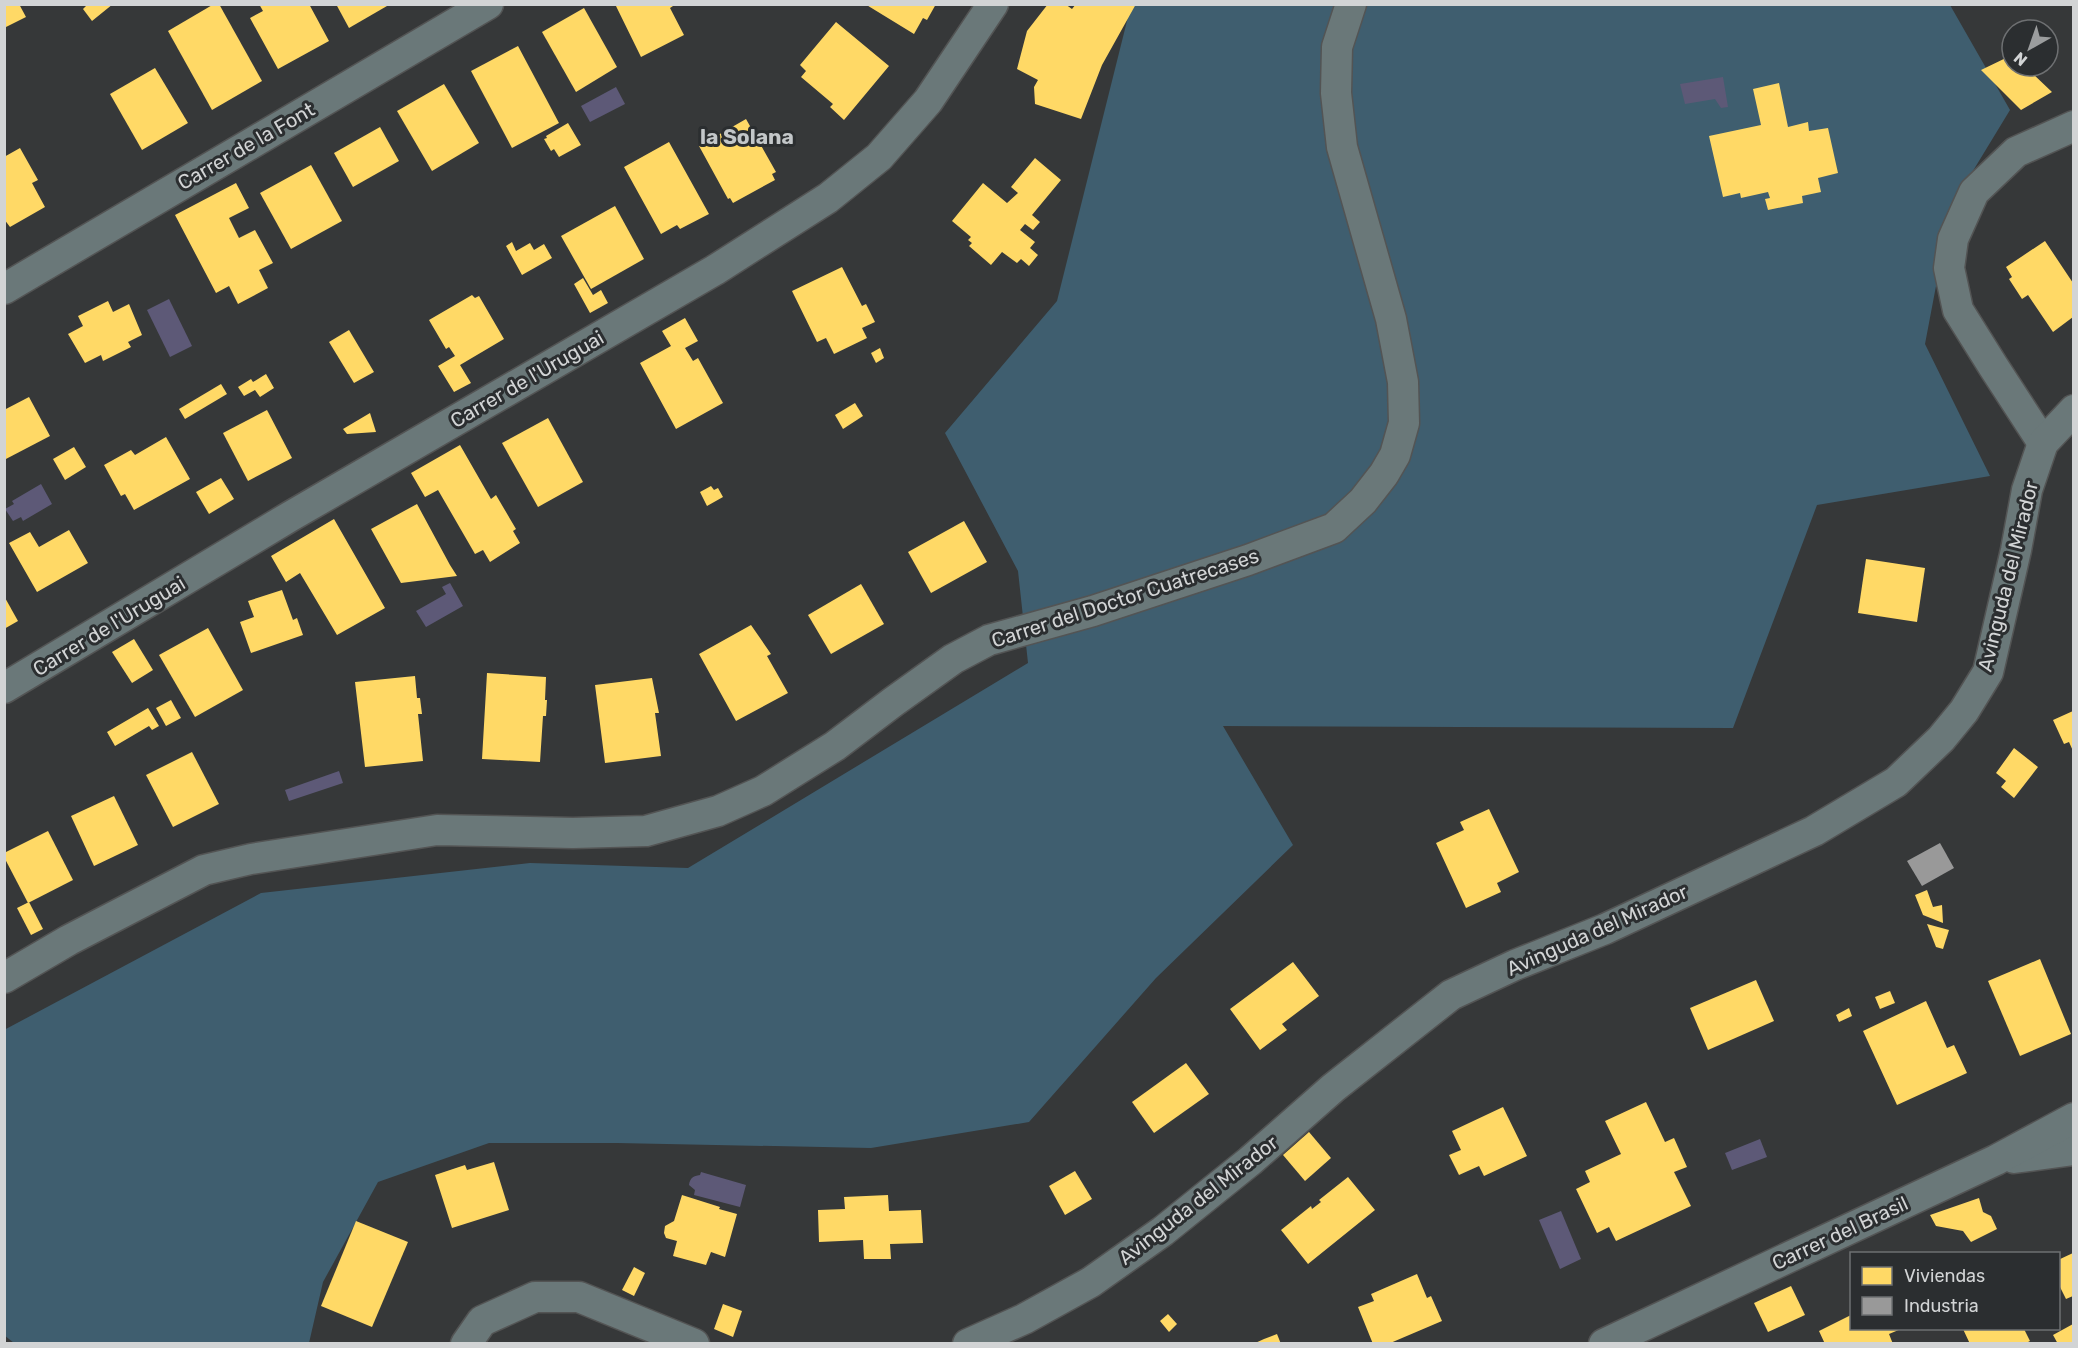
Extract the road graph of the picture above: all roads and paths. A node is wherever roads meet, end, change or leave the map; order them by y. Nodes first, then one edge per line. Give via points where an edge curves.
1 (488, 4) edge
2 (993, 4) edge
3 (1351, 4) edge
4 (2073, 126) edge
5 (4, 288) edge
6 (2073, 410) edge
7 (2043, 442) junction
8 (4, 688) edge
9 (4, 978) edge
10 (2073, 1118) edge
11 (2073, 1150) edge
12 (1996, 1160) junction
13 (466, 1344) edge
14 (694, 1344) edge
15 (968, 1344) edge
16 (1604, 1344) edge

1 - 5 street, Carrer de la Font
2 - 8 street, Carrer de l'Uruguai via 921,109 879,157 828,198 715,270
3 - 9 street, Carrer del Doctor Cuatrecases via 1337,47 1336,93 1342,147 1391,319 1403,382 1404,423 1395,455 1384,474 1334,528 1248,560 989,640 953,659 826,752 763,791 718,811 646,831 437,830 251,859 204,870
4 - 7 street via 2016,152 1974,192 1953,240 1949,268 1959,310
6 - 7 street, Avinguda del Mirador
7 - 15 street, Avinguda del Mirador via 2026,490 1988,672 1941,739 1896,782 1814,831 1605,929 1450,995 1163,1231 1090,1282 1024,1319
10 - 12 street, Carrer del Brasil
11 - 12 street
12 - 16 street, Carrer del Brasil
13 - 14 street via 482,1321 535,1297 579,1297

